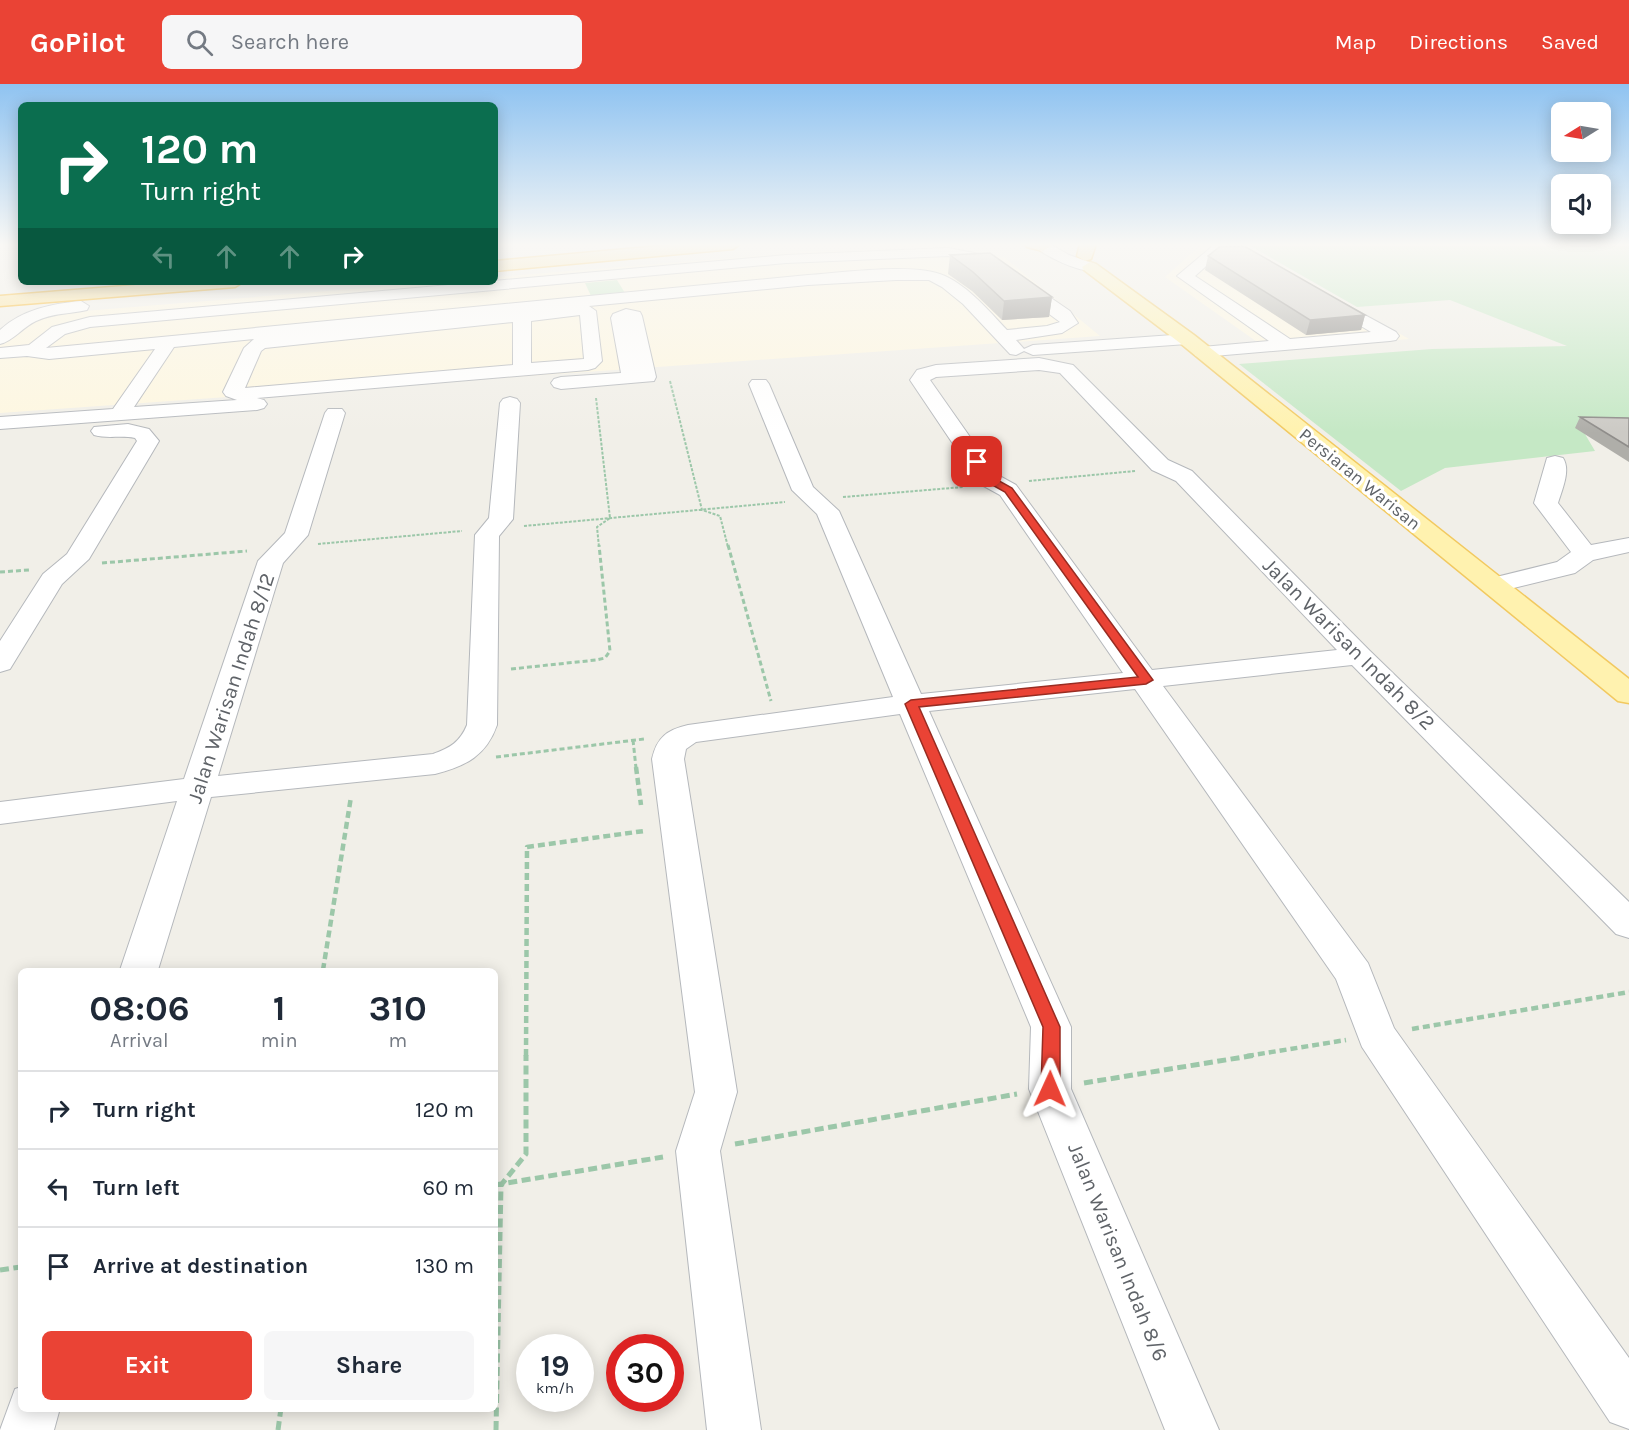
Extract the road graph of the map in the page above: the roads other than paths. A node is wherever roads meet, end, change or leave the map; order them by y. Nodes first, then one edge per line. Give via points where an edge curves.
1 (0, 307) edge
2 (75, 307) edge
3 (263, 307) edge
4 (341, 307) edge
5 (541, 307) edge
6 (973, 307) edge
7 (1052, 307) edge
8 (1149, 307) edge
9 (1231, 307) edge
10 (1339, 307) edge
11 (522, 316) junction
12 (15, 323) junction
13 (340, 327) junction
14 (590, 335) junction
15 (0, 339) edge
16 (168, 343) junction
17 (1195, 345) junction
18 (1287, 345) junction
19 (1005, 351) junction
20 (17, 352) edge
21 (522, 369) junction
22 (0, 370) edge
23 (759, 384) dead end
24 (510, 403) dead end
25 (335, 413) dead end
26 (0, 414) edge
27 (119, 414) junction
28 (96, 416) junction
29 (0, 423) edge
30 (0, 439) edge
31 (1556, 463) dead end
32 (1629, 545) edge
33 (1584, 555) junction
34 (1492, 585) junction
35 (1359, 656) junction
36 (0, 663) edge
37 (1146, 680) junction
38 (1629, 694) edge
39 (911, 704) junction
40 (199, 788) junction
41 (0, 813) edge
42 (1629, 924) edge
43 (140, 968) edge
44 (1629, 1403) edge
45 (33, 1412) edge
46 (27, 1430) edge
47 (734, 1430) edge
48 (1192, 1430) edge

1 - 12 street via 14,314
2 - 12 street
3 - 20 street via 90,322 58,329
4 - 13 street
5 - 13 street
6 - 19 street
7 - 19 street via 1069,323
8 - 17 main road, Persiaran Warisan
9 - 18 street
10 - 18 street via 1390,336
11 - 14 street via 588,311
11 - 21 street
11 - 21 street via 260,343 253,348 233,392
12 - 15 street
13 - 16 street
14 - 21 street via 591,363
14 - 27 street via 622,333 639,377
16 - 20 street via 49,354
16 - 27 street
17 - 18 street
17 - 19 street
17 - 34 main road, Persiaran Warisan
19 - 35 street, Jalan Warisan Indah 8/2 via 1066,369 1160,465 1184,476
19 - 37 street via 924,374 920,380 988,479 1008,490
20 - 22 street
23 - 39 street, Jalan Warisan Indah 8/6 via 803,490 827,512
24 - 40 street via 501,519 487,535 482,725 478,738 460,757 435,764
25 - 40 street, Jalan Warisan Indah 8/12 via 296,536 271,561
26 - 28 street via 101,408
27 - 28 street
28 - 29 street
30 - 36 street via 115,430 142,433 148,441 77,559 52,579
31 - 33 street via 1546,503
32 - 33 street
33 - 34 street via 1566,568
34 - 38 main road, Persiaran Warisan
35 - 37 street
35 - 42 street, Jalan Warisan Indah 8/2
37 - 39 street
37 - 44 street via 1354,974 1376,1035
39 - 47 street via 688,734 671,745 668,759 716,1092 698,1151
39 - 48 street, Jalan Warisan Indah 8/6 via 1052,1027 1050,1089
40 - 41 street
40 - 43 street, Jalan Warisan Indah 8/12
45 - 46 street

